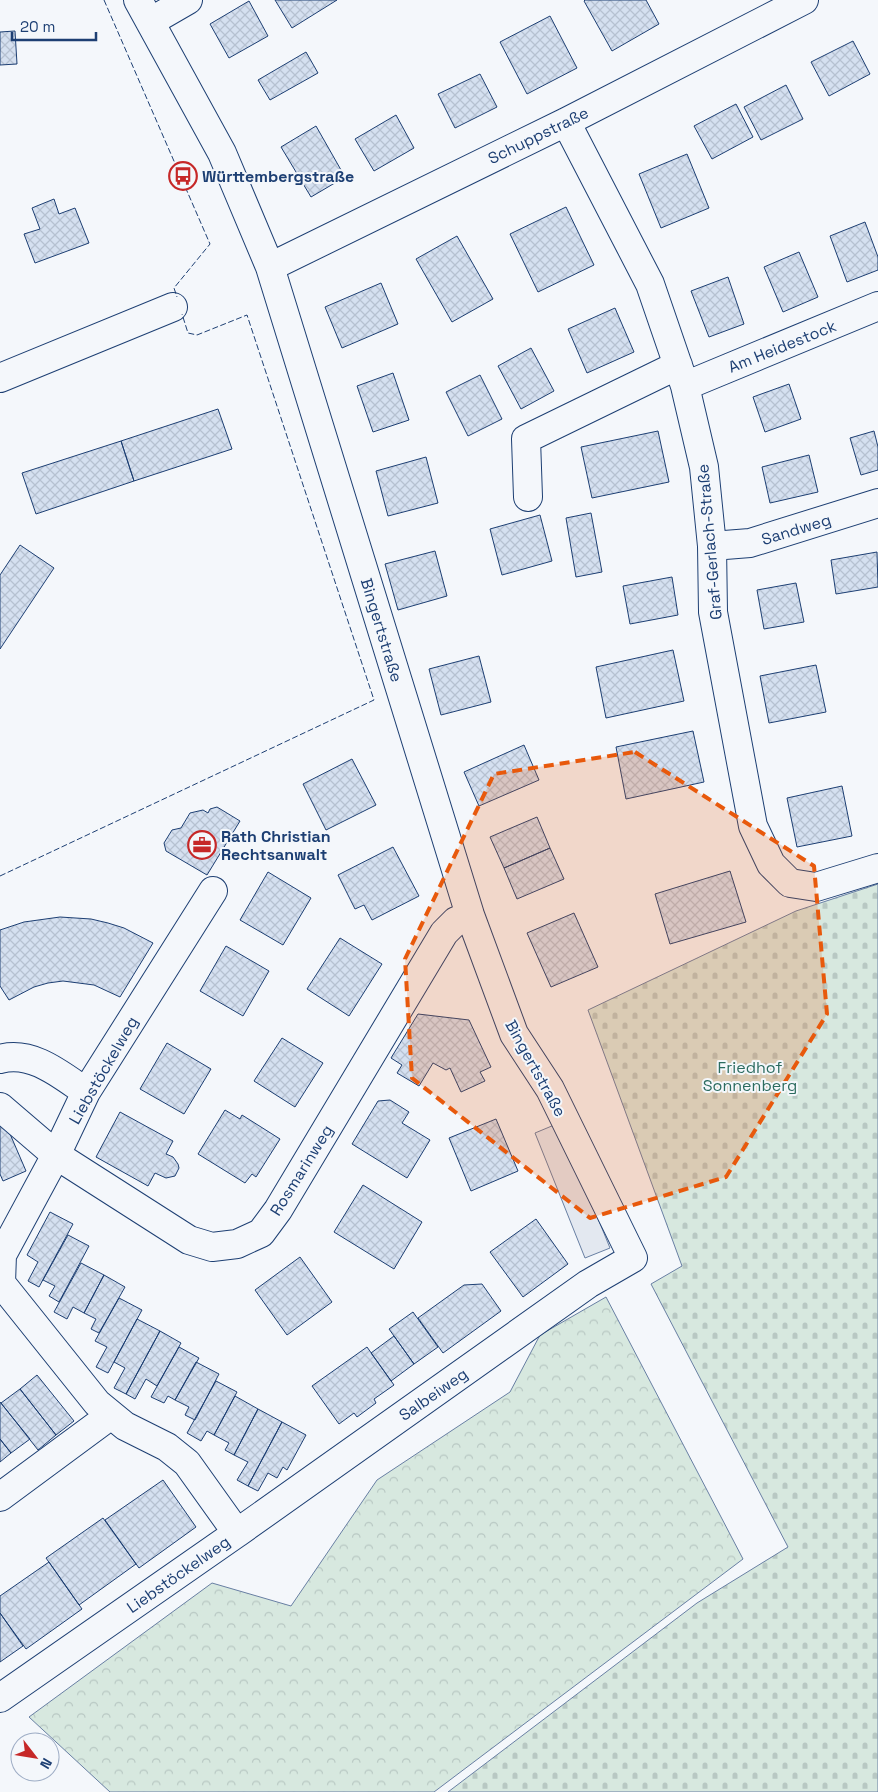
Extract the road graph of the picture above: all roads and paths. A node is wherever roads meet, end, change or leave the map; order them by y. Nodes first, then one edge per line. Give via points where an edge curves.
1 (188, 0) edge
2 (804, 0) edge
3 (144, 11) edge
4 (566, 122) junction
5 (270, 267) junction
6 (878, 306) edge
7 (173, 307) dead end
8 (682, 375) junction
9 (0, 378) edge
10 (528, 498) dead end
11 (878, 503) edge
12 (712, 546) junction
13 (878, 868) edge
14 (213, 892) dead end
15 (470, 916) junction
16 (0, 1059) edge
17 (86, 1092) junction
18 (0, 1107) edge
19 (56, 1155) junction
20 (632, 1258) joint
21 (1, 1284) edge
22 (111, 1415) junction
23 (0, 1497) edge
24 (237, 1533) junction
25 (0, 1698) edge

1 - 3 street
2 - 4 street, Schuppstraße
3 - 5 street, Bingertstraße via 222,153
4 - 5 street, Schuppstraße
4 - 8 street, Graf-Gerlach-Straße via 650,284
5 - 15 street, Bingertstraße
6 - 8 street, Am Heidestock
7 - 9 street
8 - 10 street, Am Heidestock via 526,439
8 - 12 street, Graf-Gerlach-Straße via 704,467
11 - 12 street, Sandweg via 750,543
12 - 13 street, Graf-Gerlach-Straße via 713,612 753,826 770,864 790,883 816,887
14 - 17 street, Liebstöckelweg
15 - 19 street, Rosmarinweg via 456,921 444,933 278,1210 261,1233 237,1244 212,1247 189,1240
15 - 20 street, Bingertstraße via 514,1034 550,1089
16 - 17 street via 11,1056 32,1059 56,1070
17 - 19 street, Liebstöckelweg
18 - 19 street, Rosmarinweg
19 - 21 street, Liebstöckelweg via 2,1255
20 - 24 street, Salbeiweg via 588,1284
21 - 22 street, Liebstöckelweg via 97,1403
22 - 23 street
22 - 24 street, Liebstöckelweg via 125,1426 167,1446 187,1463
24 - 25 street, Liebstöckelweg

